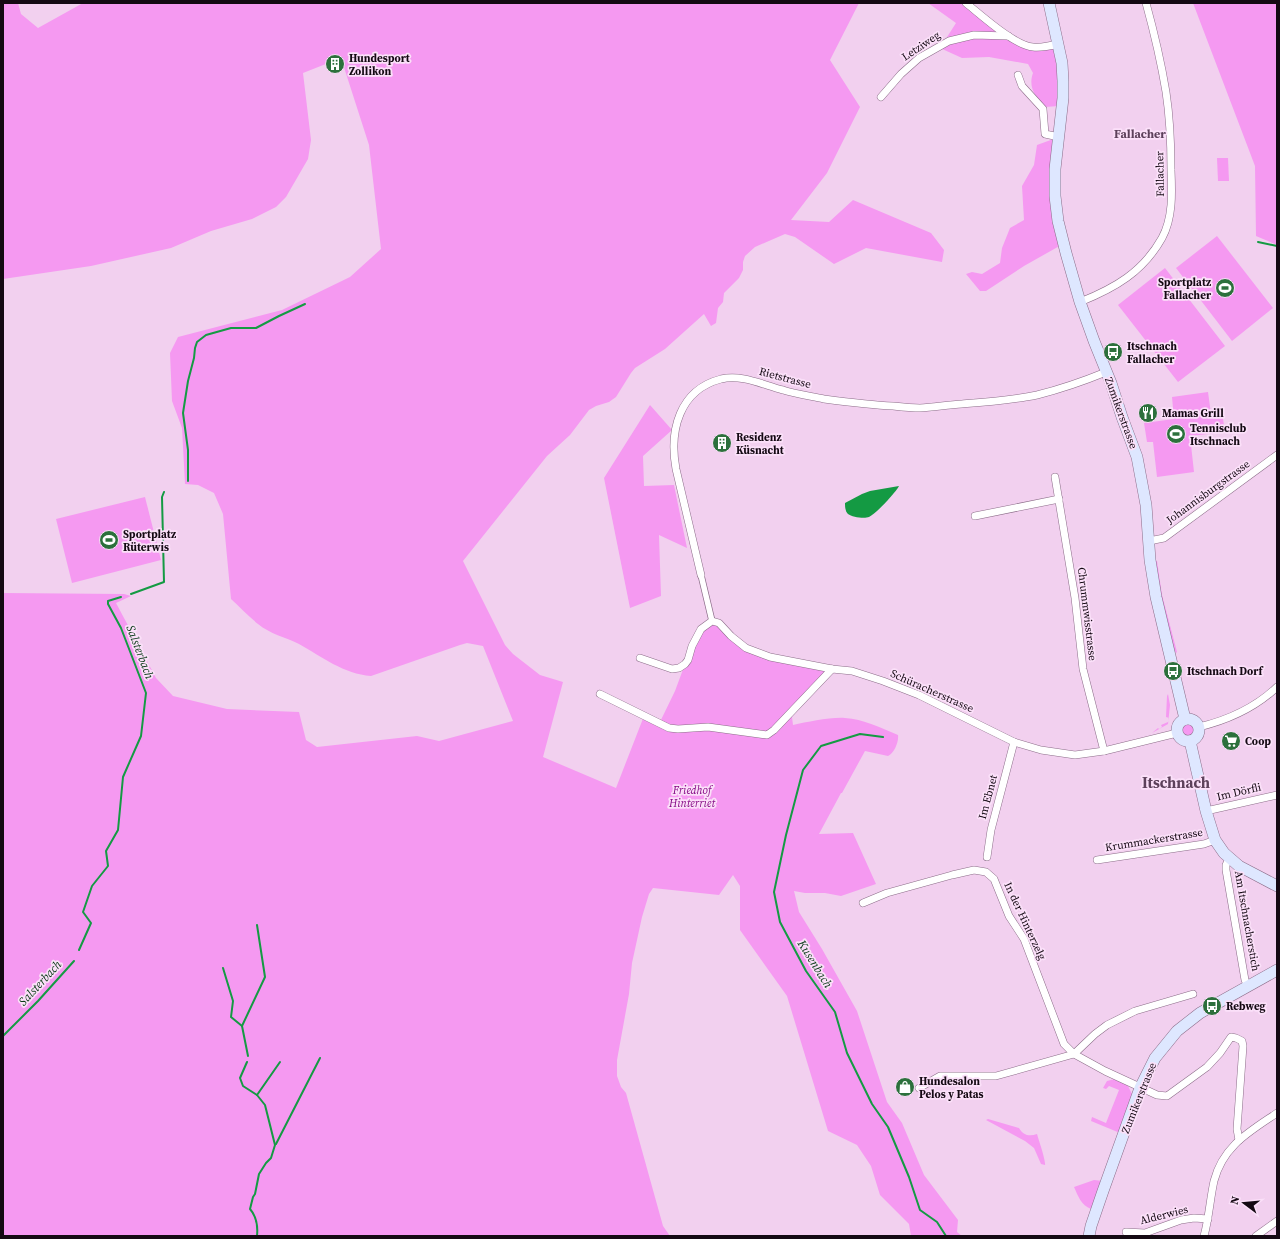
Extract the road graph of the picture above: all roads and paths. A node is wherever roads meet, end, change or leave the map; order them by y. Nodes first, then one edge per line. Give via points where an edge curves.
1 (966, 3) edge
2 (1050, 3) edge
3 (1146, 3) edge
4 (1008, 36) junction
5 (1058, 44) junction
6 (1018, 75) dead end
7 (881, 97) dead end
8 (1059, 138) junction
9 (1080, 302) junction
10 (1106, 372) junction
11 (1277, 455) edge
12 (1055, 477) dead end
13 (1058, 498) junction
14 (975, 516) dead end
15 (1149, 541) junction
16 (701, 575) joint
17 (712, 621) junction
18 (640, 658) dead end
19 (832, 669) junction
20 (1277, 687) edge
21 (600, 694) dead end
22 (1186, 719) junction
23 (1199, 727) junction
24 (1177, 733) junction
25 (1190, 741) junction
26 (1014, 742) junction
27 (1104, 751) junction
28 (1277, 795) edge
29 (1206, 811) junction
30 (1215, 840) junction
31 (987, 857) dead end
32 (1229, 859) junction
33 (1097, 860) dead end
34 (1277, 886) edge
35 (863, 903) dead end
36 (1277, 970) edge
37 (1248, 986) junction
38 (1193, 994) dead end
39 (1074, 1054) junction
40 (919, 1088) dead end
41 (1140, 1088) junction
42 (1277, 1113) edge
43 (1239, 1140) junction
44 (1208, 1219) junction
45 (1277, 1221) edge
46 (1126, 1232) dead end
47 (1090, 1236) edge
48 (1204, 1236) edge
49 (1256, 1236) edge

1 - 4 street
2 - 5 main road, Zumikerstrasse
3 - 9 street, Fallacher via 1166,92 1172,202 1169,218 1160,241 1135,273
4 - 5 street via 1032,47
4 - 7 street, Letziweg via 974,35 949,41 919,58
5 - 8 main road, Zumikerstrasse via 1062,63 1063,98
6 - 8 street via 1022,86 1043,109 1045,134
8 - 9 main road, Zumikerstrasse via 1054,169 1056,208 1063,245
9 - 10 main road, Zumikerstrasse
10 - 15 main road, Zumikerstrasse via 1136,457 1146,505
10 - 16 street, Rietstrasse via 1025,397 919,408 824,399 745,379 722,379 711,383 694,394 680,413 673,440 676,469
11 - 15 street, Johannisburgstrasse via 1164,538
12 - 13 street, Chrummwisstrasse
13 - 14 street
13 - 27 street, Chrummwisstrasse via 1075,598 1083,669
15 - 22 main road, Zumikerstrasse via 1156,597
16 - 17 street, Rietstrasse
17 - 18 street via 701,629 688,660 679,668 672,669
17 - 19 street, Schüracherstrasse via 718,623 746,648 770,657
19 - 21 street via 767,735 708,727 669,728
19 - 26 street, Schüracherstrasse via 852,671 919,695
20 - 23 street via 1236,715
22 - 23 main road via 1194,720
22 - 24 main road via 1178,724
23 - 25 main road via 1198,736
24 - 25 main road via 1182,740
24 - 27 street, Schüracherstrasse
25 - 29 main road
26 - 27 street, Schüracherstrasse via 1041,750 1075,755
26 - 31 street, Im Ebnet via 991,830
28 - 29 street, Im Dörfli
29 - 30 main road
30 - 32 main road
30 - 33 street, Krummackerstrasse via 1204,844
32 - 34 main road via 1248,872
32 - 37 street, Am Itschnacherstich via 1226,870
35 - 39 street, In der Hinterzelg via 887,893 952,875 974,870 986,872 994,879 1009,916 1024,939 1064,1044
36 - 37 main road, Zumikerstrasse
37 - 41 main road, Zumikerstrasse via 1200,1013 1177,1031 1151,1064
38 - 39 street via 1135,1011 1106,1025
39 - 40 street via 996,1076 940,1076
39 - 41 street
41 - 43 street via 1167,1096 1207,1067 1231,1038 1239,1039 1243,1046 1237,1129
41 - 47 main road, Zumikerstrasse via 1091,1226
42 - 43 street
43 - 44 street via 1229,1150 1218,1170
44 - 46 street, Alderwies via 1180,1220 1146,1233
44 - 48 street
45 - 49 street

